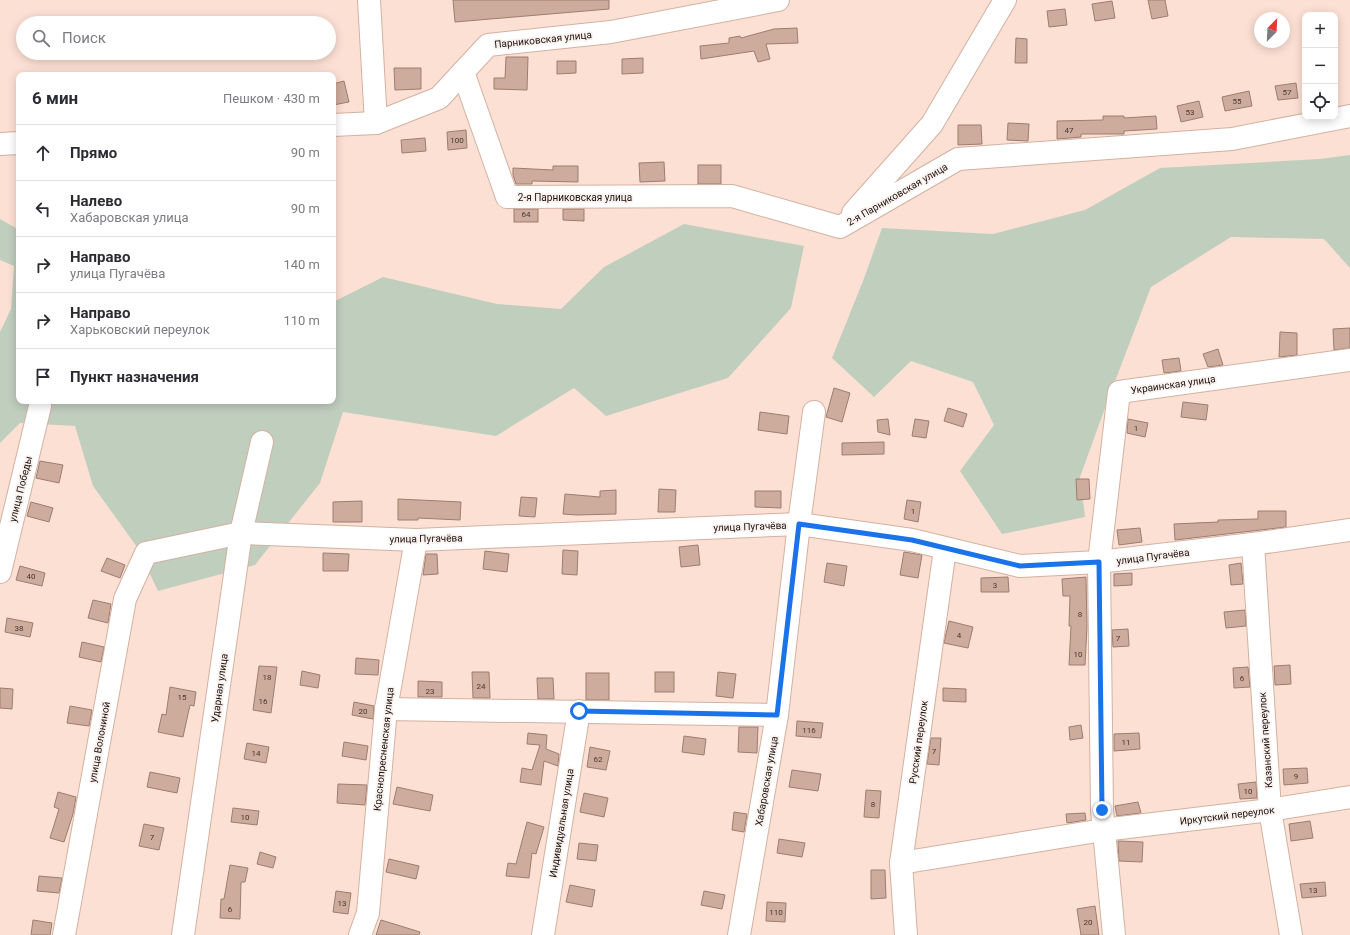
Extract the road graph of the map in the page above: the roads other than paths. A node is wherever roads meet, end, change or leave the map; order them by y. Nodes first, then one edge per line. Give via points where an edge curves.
1 (369, 0) edge
2 (778, 0) edge
3 (1005, 0) edge
4 (463, 72) junction
5 (1350, 116) edge
6 (376, 123) junction
7 (336, 125) edge
8 (16, 143) edge
9 (0, 144) edge
10 (840, 228) junction
11 (1350, 360) edge
12 (40, 406) dead end
13 (814, 412) dead end
14 (262, 442) dead end
15 (799, 524) junction
16 (1350, 530) edge
17 (241, 533) junction
18 (416, 540) junction
19 (1252, 544) junction
20 (945, 549) junction
21 (146, 552) joint
22 (1099, 562) junction
23 (0, 572) edge
24 (386, 708) junction
25 (579, 711) junction
26 (777, 715) junction
27 (1350, 797) edge
28 (1270, 810) junction
29 (1104, 830) junction
30 (901, 863) junction
31 (64, 935) edge
32 (183, 935) edge
33 (360, 935) edge
34 (543, 935) edge
35 (739, 935) edge
36 (906, 935) edge
37 (1114, 935) edge
38 (1291, 935) edge

1 - 6 street
2 - 4 street, Парниковская улица via 611,32 488,45
3 - 10 street via 932,124
4 - 6 street, Парниковская улица via 439,98
4 - 10 street, 2-я Парниковская улица via 507,197 732,196
5 - 10 street, 2-я Парниковская улица via 1232,138 958,159
6 - 7 street, Парниковская улица
8 - 9 street
11 - 22 street, Украинская улица via 1119,392
12 - 23 street, улица Победы
13 - 15 street, Хабаровская улица
14 - 17 street, Ударная улица
15 - 18 street, улица Пугачёва
15 - 20 street, улица Пугачёва via 912,540
15 - 26 street, Хабаровская улица
16 - 19 street, улица Пугачёва
17 - 18 street, улица Пугачёва
17 - 21 street, улица Пугачёва
17 - 32 street, Ударная улица
18 - 24 street, Краснопресненская улица
19 - 22 street, улица Пугачёва
19 - 28 street, Казанский переулок
20 - 22 street, улица Пугачёва via 1020,566
20 - 30 street, Русский переулок
21 - 31 street, улица Волониной via 125,599
22 - 29 street
24 - 25 street
24 - 33 street, Краснопресненская улица via 368,913
25 - 26 street
25 - 34 street, Индивидуальная улица
26 - 35 street, Хабаровская улица
27 - 28 street, Иркутский переулок
28 - 29 street, Иркутский переулок
28 - 38 street, Казанский переулок
29 - 30 street, Иркутский переулок
29 - 37 street
30 - 36 street, Русский переулок

